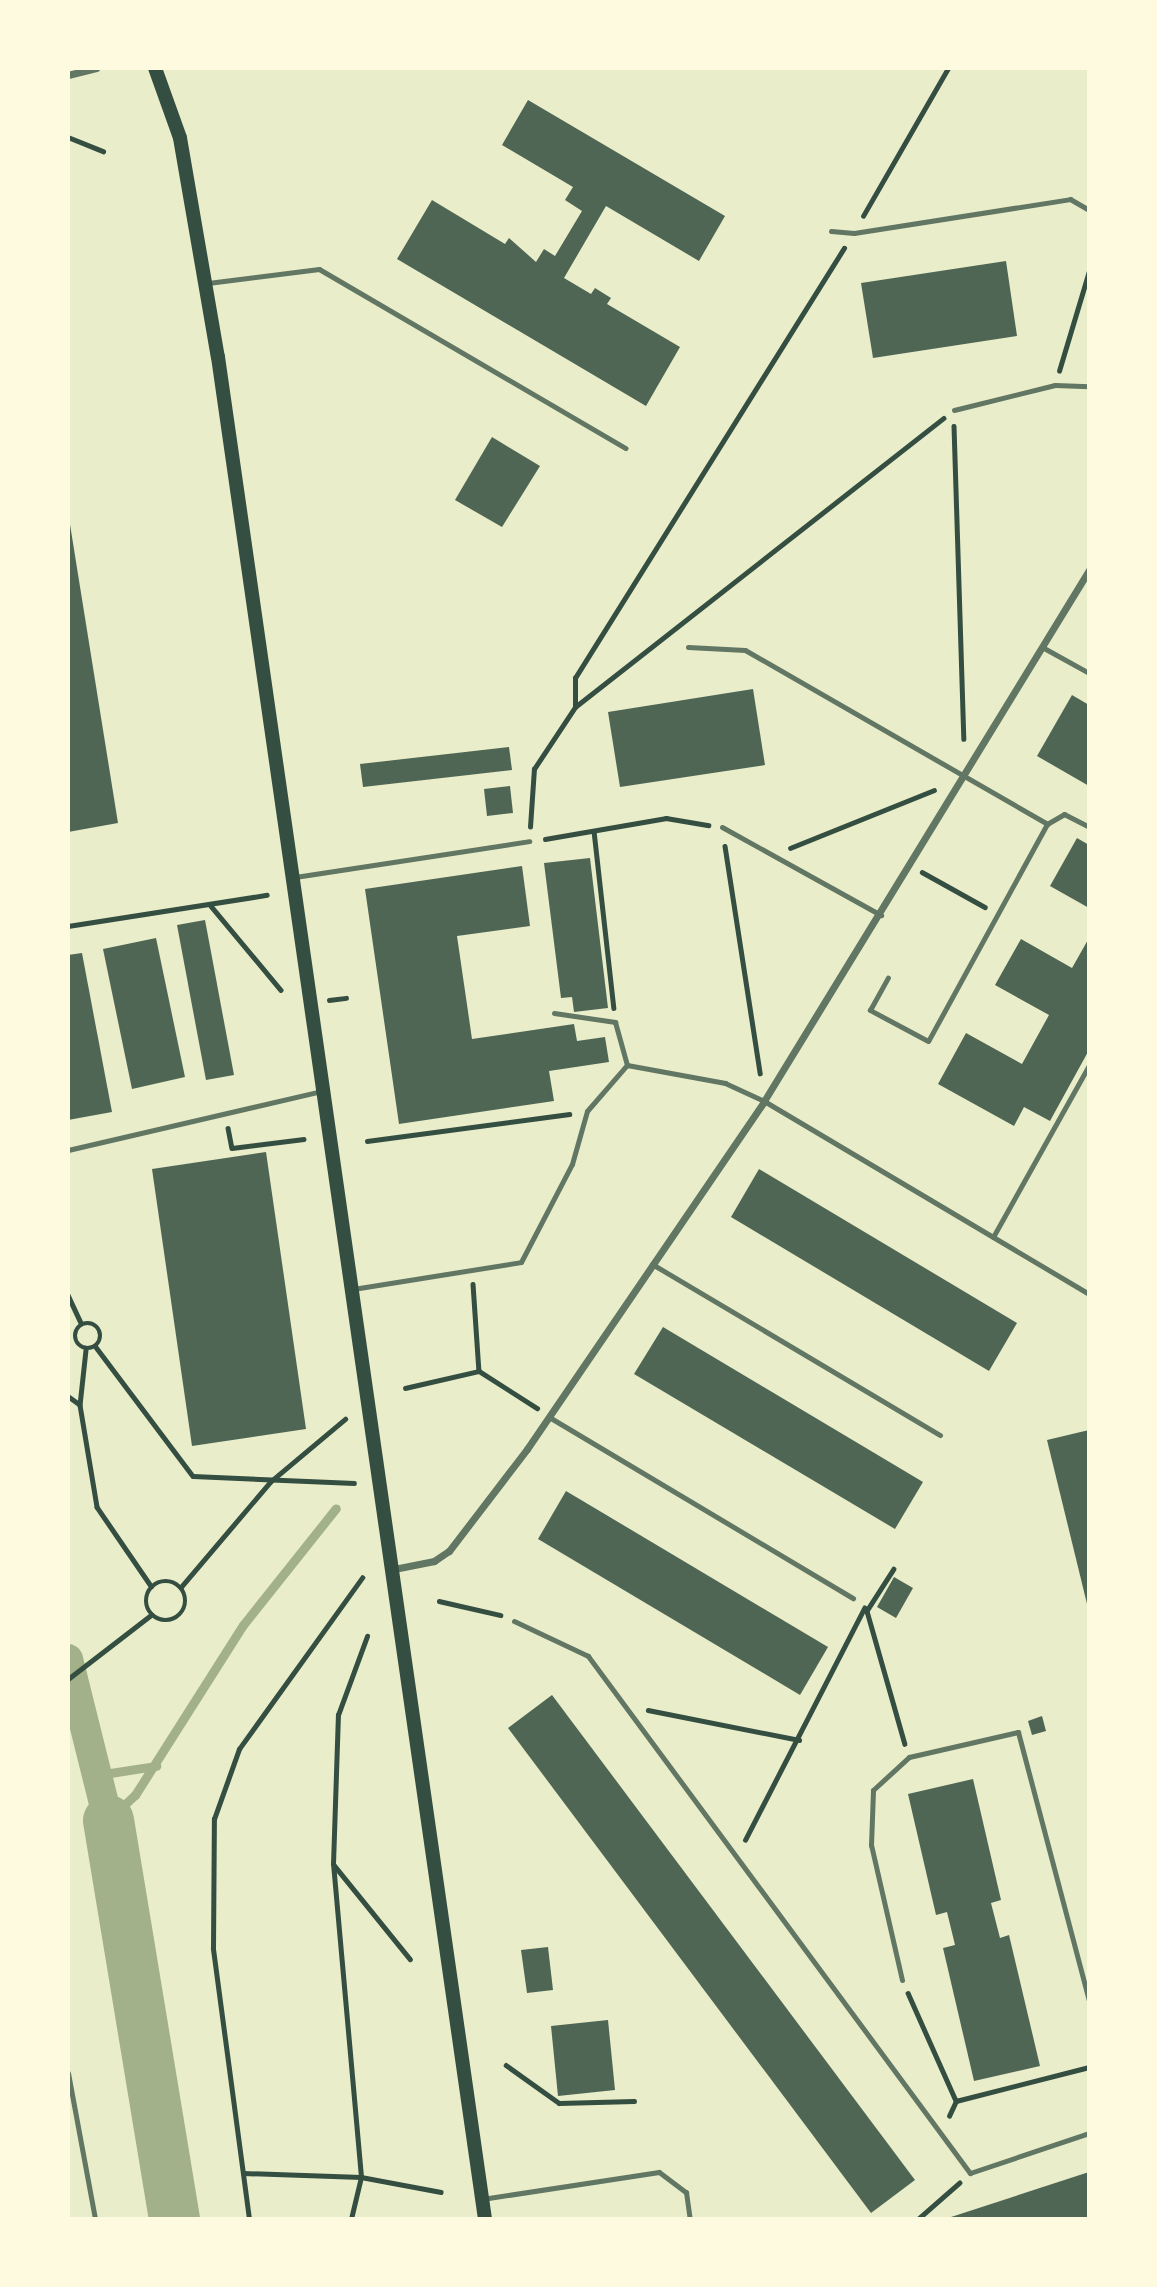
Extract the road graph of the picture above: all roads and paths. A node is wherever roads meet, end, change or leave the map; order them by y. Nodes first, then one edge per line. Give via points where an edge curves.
1 (96, 68) edge
2 (155, 68) edge
3 (948, 68) edge
4 (68, 75) edge
5 (68, 137) edge
6 (103, 151) dead end
7 (1089, 210) edge
8 (831, 231) dead end
9 (854, 233) junction
10 (1089, 271) edge
11 (205, 283) junction
12 (1055, 385) junction
13 (1089, 386) edge
14 (954, 410) junction
15 (625, 448) dead end
16 (1089, 570) edge
17 (688, 647) dead end
18 (1042, 648) junction
19 (1089, 673) edge
20 (575, 707) junction
21 (965, 777) junction
22 (1047, 824) junction
23 (722, 827) junction
24 (1089, 827) edge
25 (594, 831) junction
26 (529, 841) junction
27 (773, 854) junction
28 (919, 869) dead end
29 (292, 878) junction
30 (268, 895) dead end
31 (211, 905) junction
32 (997, 914) junction
33 (881, 915) junction
34 (68, 926) edge
35 (888, 978) dead end
36 (281, 990) dead end
37 (554, 1013) dead end
38 (615, 1022) junction
39 (627, 1065) junction
40 (1089, 1065) edge
41 (324, 1091) junction
42 (764, 1101) junction
43 (224, 1110) junction
44 (587, 1111) junction
45 (303, 1139) dead end
46 (367, 1141) dead end
47 (68, 1150) edge
48 (993, 1237) junction
49 (652, 1264) junction
50 (472, 1270) junction
51 (353, 1289) junction
52 (1089, 1294) edge
53 (68, 1295) edge
54 (81, 1323) junction
55 (77, 1344) junction
56 (68, 1345) edge
57 (96, 1347) junction
58 (86, 1350) junction
59 (480, 1371) junction
60 (405, 1388) dead end
61 (68, 1396) edge
62 (80, 1405) junction
63 (549, 1417) junction
64 (345, 1419) dead end
65 (940, 1435) dead end
66 (270, 1482) junction
67 (354, 1483) dead end
68 (394, 1569) junction
69 (894, 1569) dead end
70 (362, 1578) dead end
71 (151, 1586) junction
72 (181, 1587) junction
73 (853, 1598) joint
74 (439, 1601) dead end
75 (867, 1611) junction
76 (151, 1615) junction
77 (514, 1621) joint
78 (367, 1636) dead end
79 (68, 1679) edge
80 (624, 1706) junction
81 (799, 1740) junction
82 (909, 1757) junction
83 (736, 1857) junction
84 (333, 1864) junction
85 (410, 1959) dead end
86 (902, 1979) joint
87 (1089, 2000) edge
88 (506, 2065) dead end
89 (1089, 2067) edge
90 (68, 2073) edge
91 (635, 2101) dead end
92 (71, 2104) edge
93 (1089, 2133) edge
94 (243, 2173) junction
95 (970, 2173) junction
96 (361, 2177) junction
97 (440, 2192) dead end
98 (482, 2199) junction
99 (95, 2219) edge
100 (249, 2219) edge
101 (351, 2219) edge
102 (485, 2219) edge
103 (690, 2219) edge
104 (918, 2219) edge

1 - 4 street
2 - 11 main road via 180,138
3 - 9 path
5 - 6 path
7 - 9 lane via 1070,199
8 - 9 lane
9 - 20 path via 575,678
10 - 12 path
11 - 15 lane via 319,269
11 - 29 main road
12 - 13 lane
12 - 14 lane
14 - 20 path
14 - 21 path
16 - 18 street
17 - 21 lane via 745,650
18 - 19 lane
18 - 21 street
20 - 26 path via 534,769
21 - 22 lane
21 - 27 path
21 - 33 street
22 - 24 lane via 1064,814
22 - 32 lane
23 - 25 path via 666,818
23 - 27 lane
23 - 42 path
25 - 26 path
25 - 38 path
26 - 29 lane
27 - 33 lane
28 - 32 path
29 - 41 main road
30 - 31 path
31 - 34 path
31 - 36 path
32 - 35 lane via 928,1041 870,1010
33 - 42 street
37 - 38 lane
38 - 39 lane
39 - 42 lane via 724,1083
39 - 44 lane
40 - 48 lane
41 - 43 lane
41 - 51 main road
42 - 48 lane
42 - 49 street
43 - 45 path via 232,1148
43 - 47 lane
44 - 46 path
44 - 50 lane via 572,1164 521,1262
48 - 52 lane
49 - 63 street
49 - 65 lane
50 - 51 lane
50 - 59 path
51 - 68 main road
53 - 54 path
54 - 55 path
54 - 57 path via 99,1328
55 - 56 path
55 - 58 path
57 - 58 path
57 - 66 path via 193,1476
58 - 62 path
59 - 60 path
59 - 63 path
61 - 62 path
62 - 71 path via 97,1507
63 - 68 street via 449,1551 434,1561
63 - 73 lane
64 - 66 path
66 - 67 path
66 - 72 path
68 - 98 main road
69 - 75 path
70 - 94 path via 239,1749 214,1819 213,1948
71 - 72 path via 166,1581
71 - 76 path via 145,1601
72 - 76 path via 186,1601 180,1616 166,1622
73 - 75 path
74 - 77 path
75 - 81 path
75 - 82 path
76 - 79 path
77 - 80 lane via 587,1656
78 - 84 path via 338,1715
80 - 81 path
80 - 83 lane
81 - 83 path
82 - 86 lane via 873,1790 871,1845
82 - 87 lane via 1017,1732
83 - 95 lane
84 - 85 path
84 - 96 path
86 - 89 path via 956,2101
88 - 91 path via 559,2103
90 - 92 lane
92 - 99 lane
93 - 95 lane
94 - 96 path
94 - 100 path
95 - 104 path
96 - 97 path
96 - 101 path
98 - 102 main road
98 - 103 lane via 659,2172 686,2192

